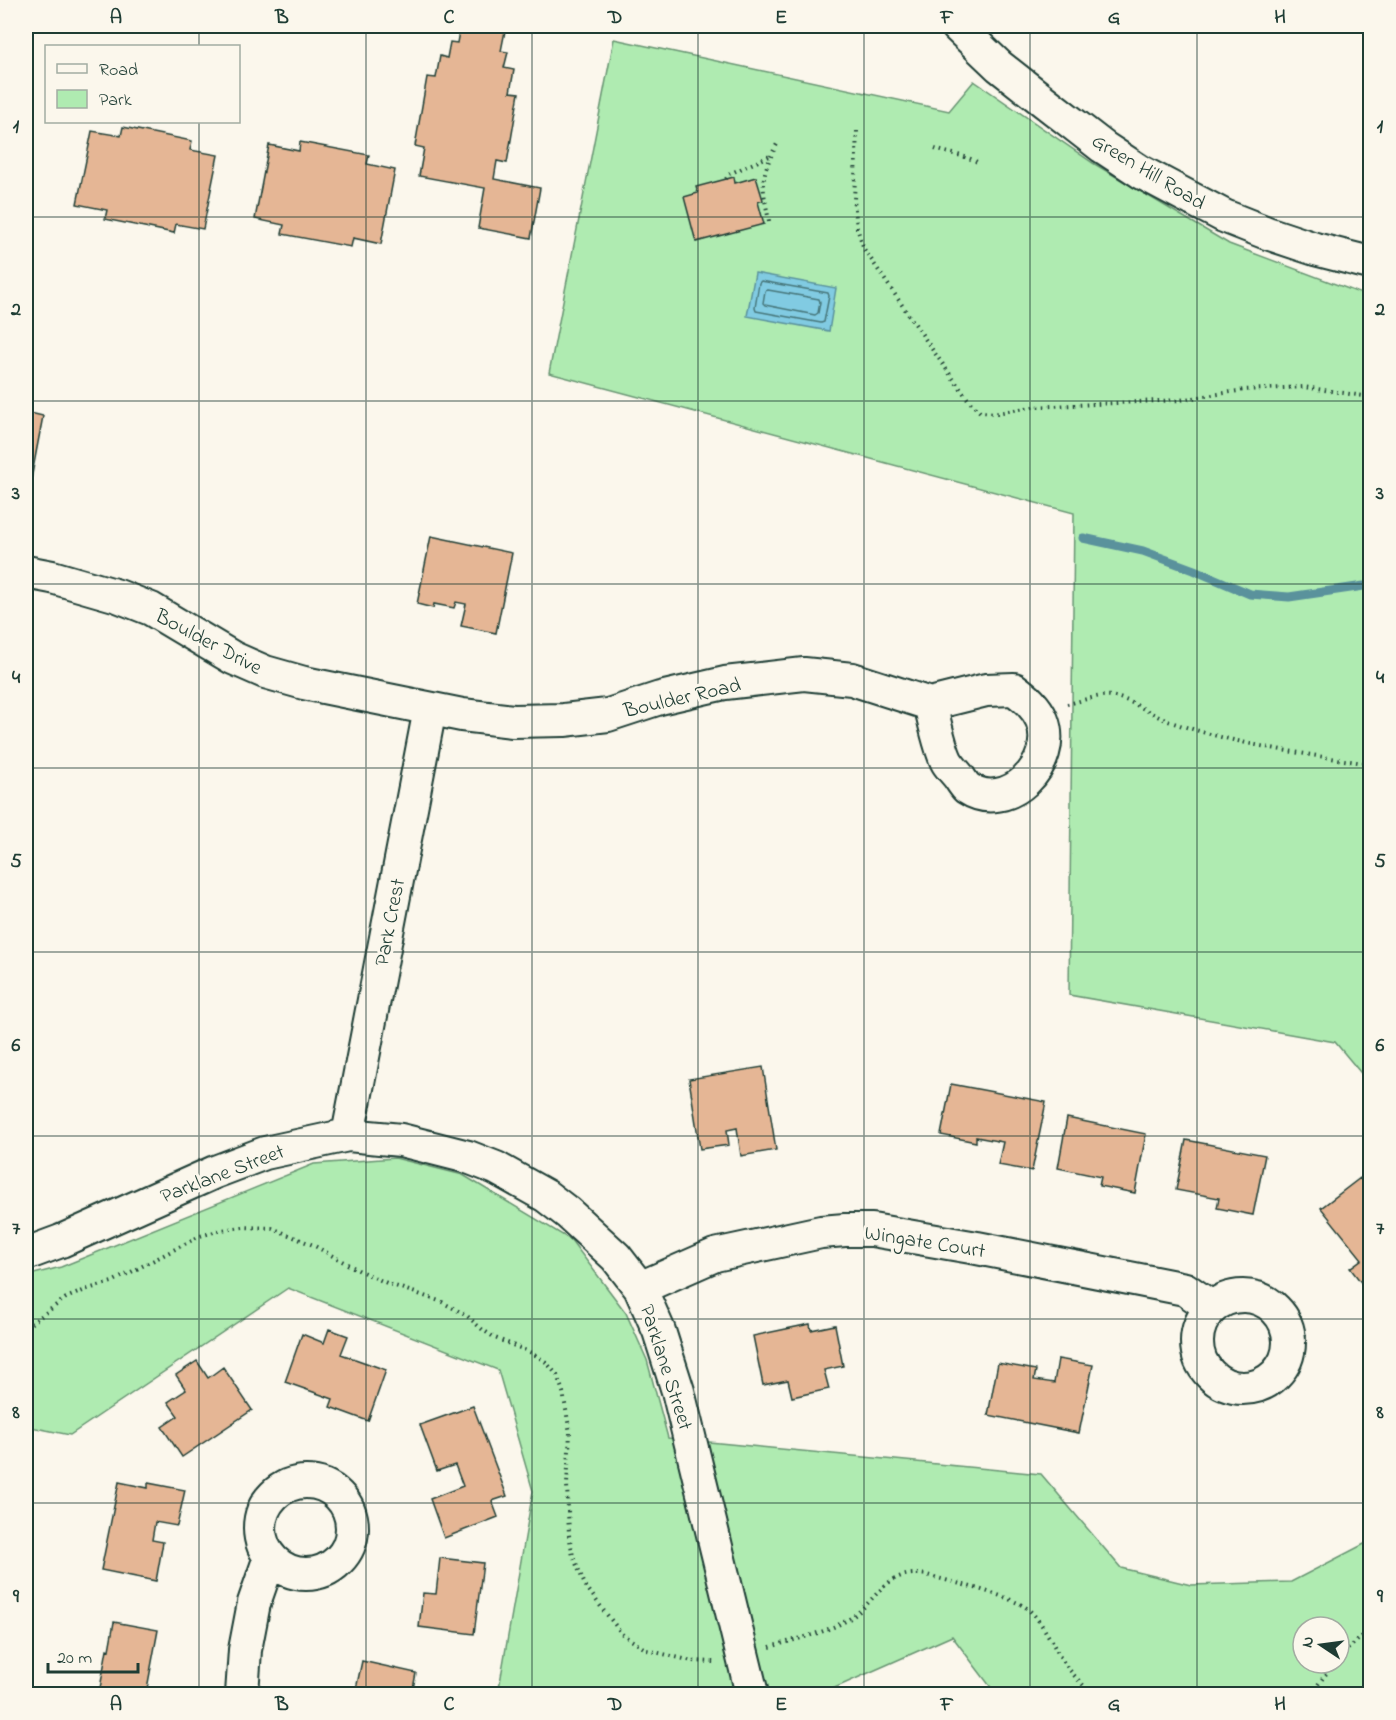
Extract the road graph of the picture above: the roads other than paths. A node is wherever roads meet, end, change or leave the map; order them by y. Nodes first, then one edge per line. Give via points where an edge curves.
1 (957, 26) edge
2 (1371, 263) edge
3 (26, 572) edge
4 (930, 704) junction
5 (430, 709) junction
6 (348, 1135) junction
7 (26, 1254) edge
8 (640, 1288) junction
9 (1211, 1307) dead end
10 (270, 1557) dead end
11 (242, 1695) edge
12 (752, 1695) edge

1 - 2 street, Green Hill Road via 1017,81 1142,172 1224,216 1316,249
3 - 5 street, Boulder Drive via 151,609 265,672
4 - 4 street via 947,761 966,788 985,795 1007,793 1026,782 1039,765 1045,743 1042,722 1031,703 1014,689 986,690
4 - 5 street, Boulder Road via 852,679 804,674 724,684 608,715 564,720 513,720
5 - 6 street, Park Crest
6 - 7 street, Parklane Street via 265,1153
6 - 8 street, Parklane Street via 401,1140 496,1168 546,1196 576,1220 616,1257
8 - 9 street, Wingate Court via 715,1255 821,1232 872,1230 1185,1289
8 - 12 street, Parklane Street via 678,1391
10 - 11 street via 254,1603

